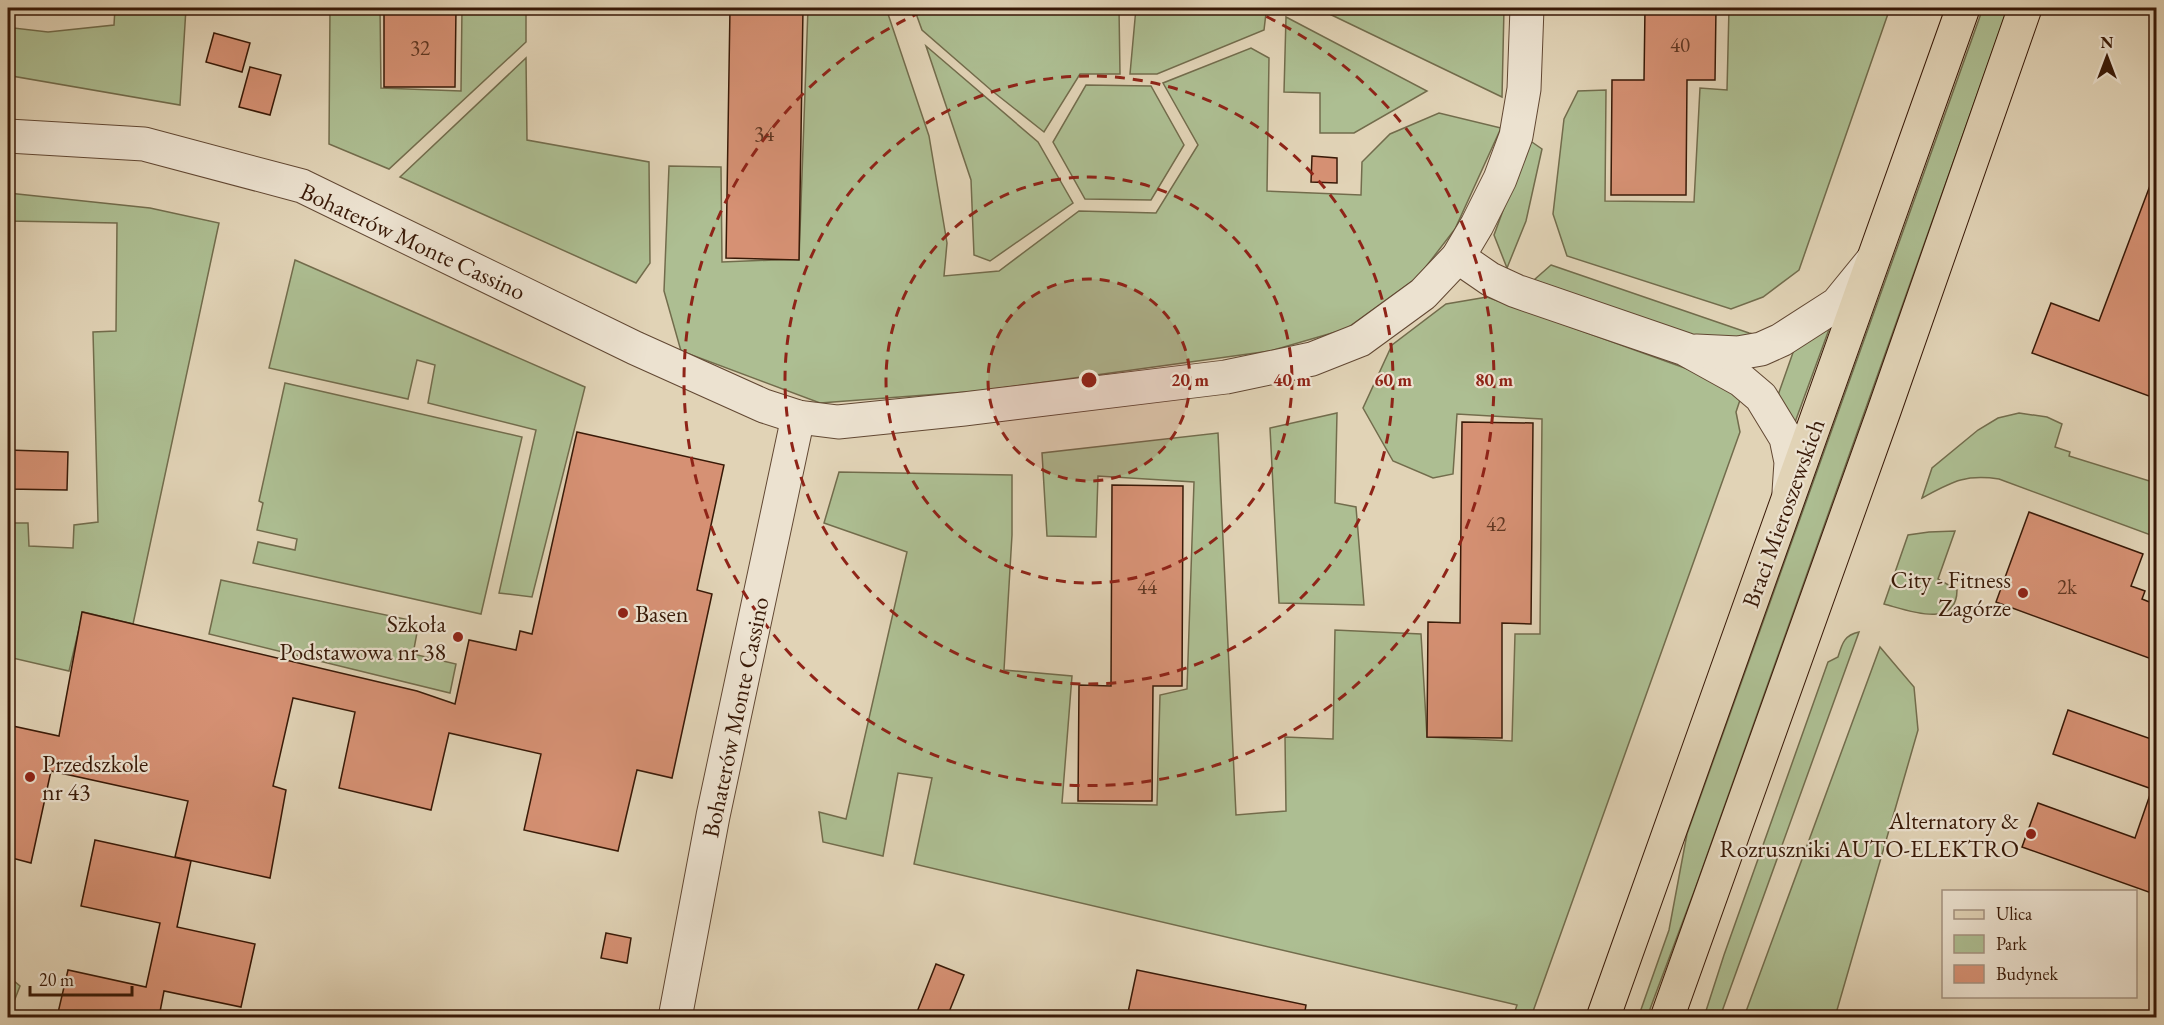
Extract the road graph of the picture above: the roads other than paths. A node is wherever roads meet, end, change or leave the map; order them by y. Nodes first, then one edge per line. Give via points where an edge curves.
1 (1527, 8) edge
2 (1963, 8) edge
3 (2025, 8) edge
4 (8, 136) edge
5 (1458, 257) junction
6 (1872, 261) junction
7 (1685, 349) junction
8 (798, 417) junction
9 (1789, 496) junction
10 (675, 1017) edge
11 (1602, 1017) edge
12 (1667, 1017) edge

1 - 5 street, Bohaterów Monte Cassino via 1524,89 1516,136 1500,179
2 - 6 main road, Braci Mieroszewskich
3 - 12 main road
4 - 8 street, Bohaterów Monte Cassino via 144,144 302,186 635,348 764,406
5 - 7 street via 1516,291
5 - 8 street, Bohaterów Monte Cassino via 1423,294 1378,328 1360,340 1312,359 1226,377 964,410 838,422
6 - 7 street via 1837,304 1781,340 1738,353
6 - 9 main road, Braci Mieroszewskich
7 - 9 street via 1741,380 1761,397 1786,438 1791,462
8 - 10 street, Bohaterów Monte Cassino
9 - 11 main road, Braci Mieroszewskich

